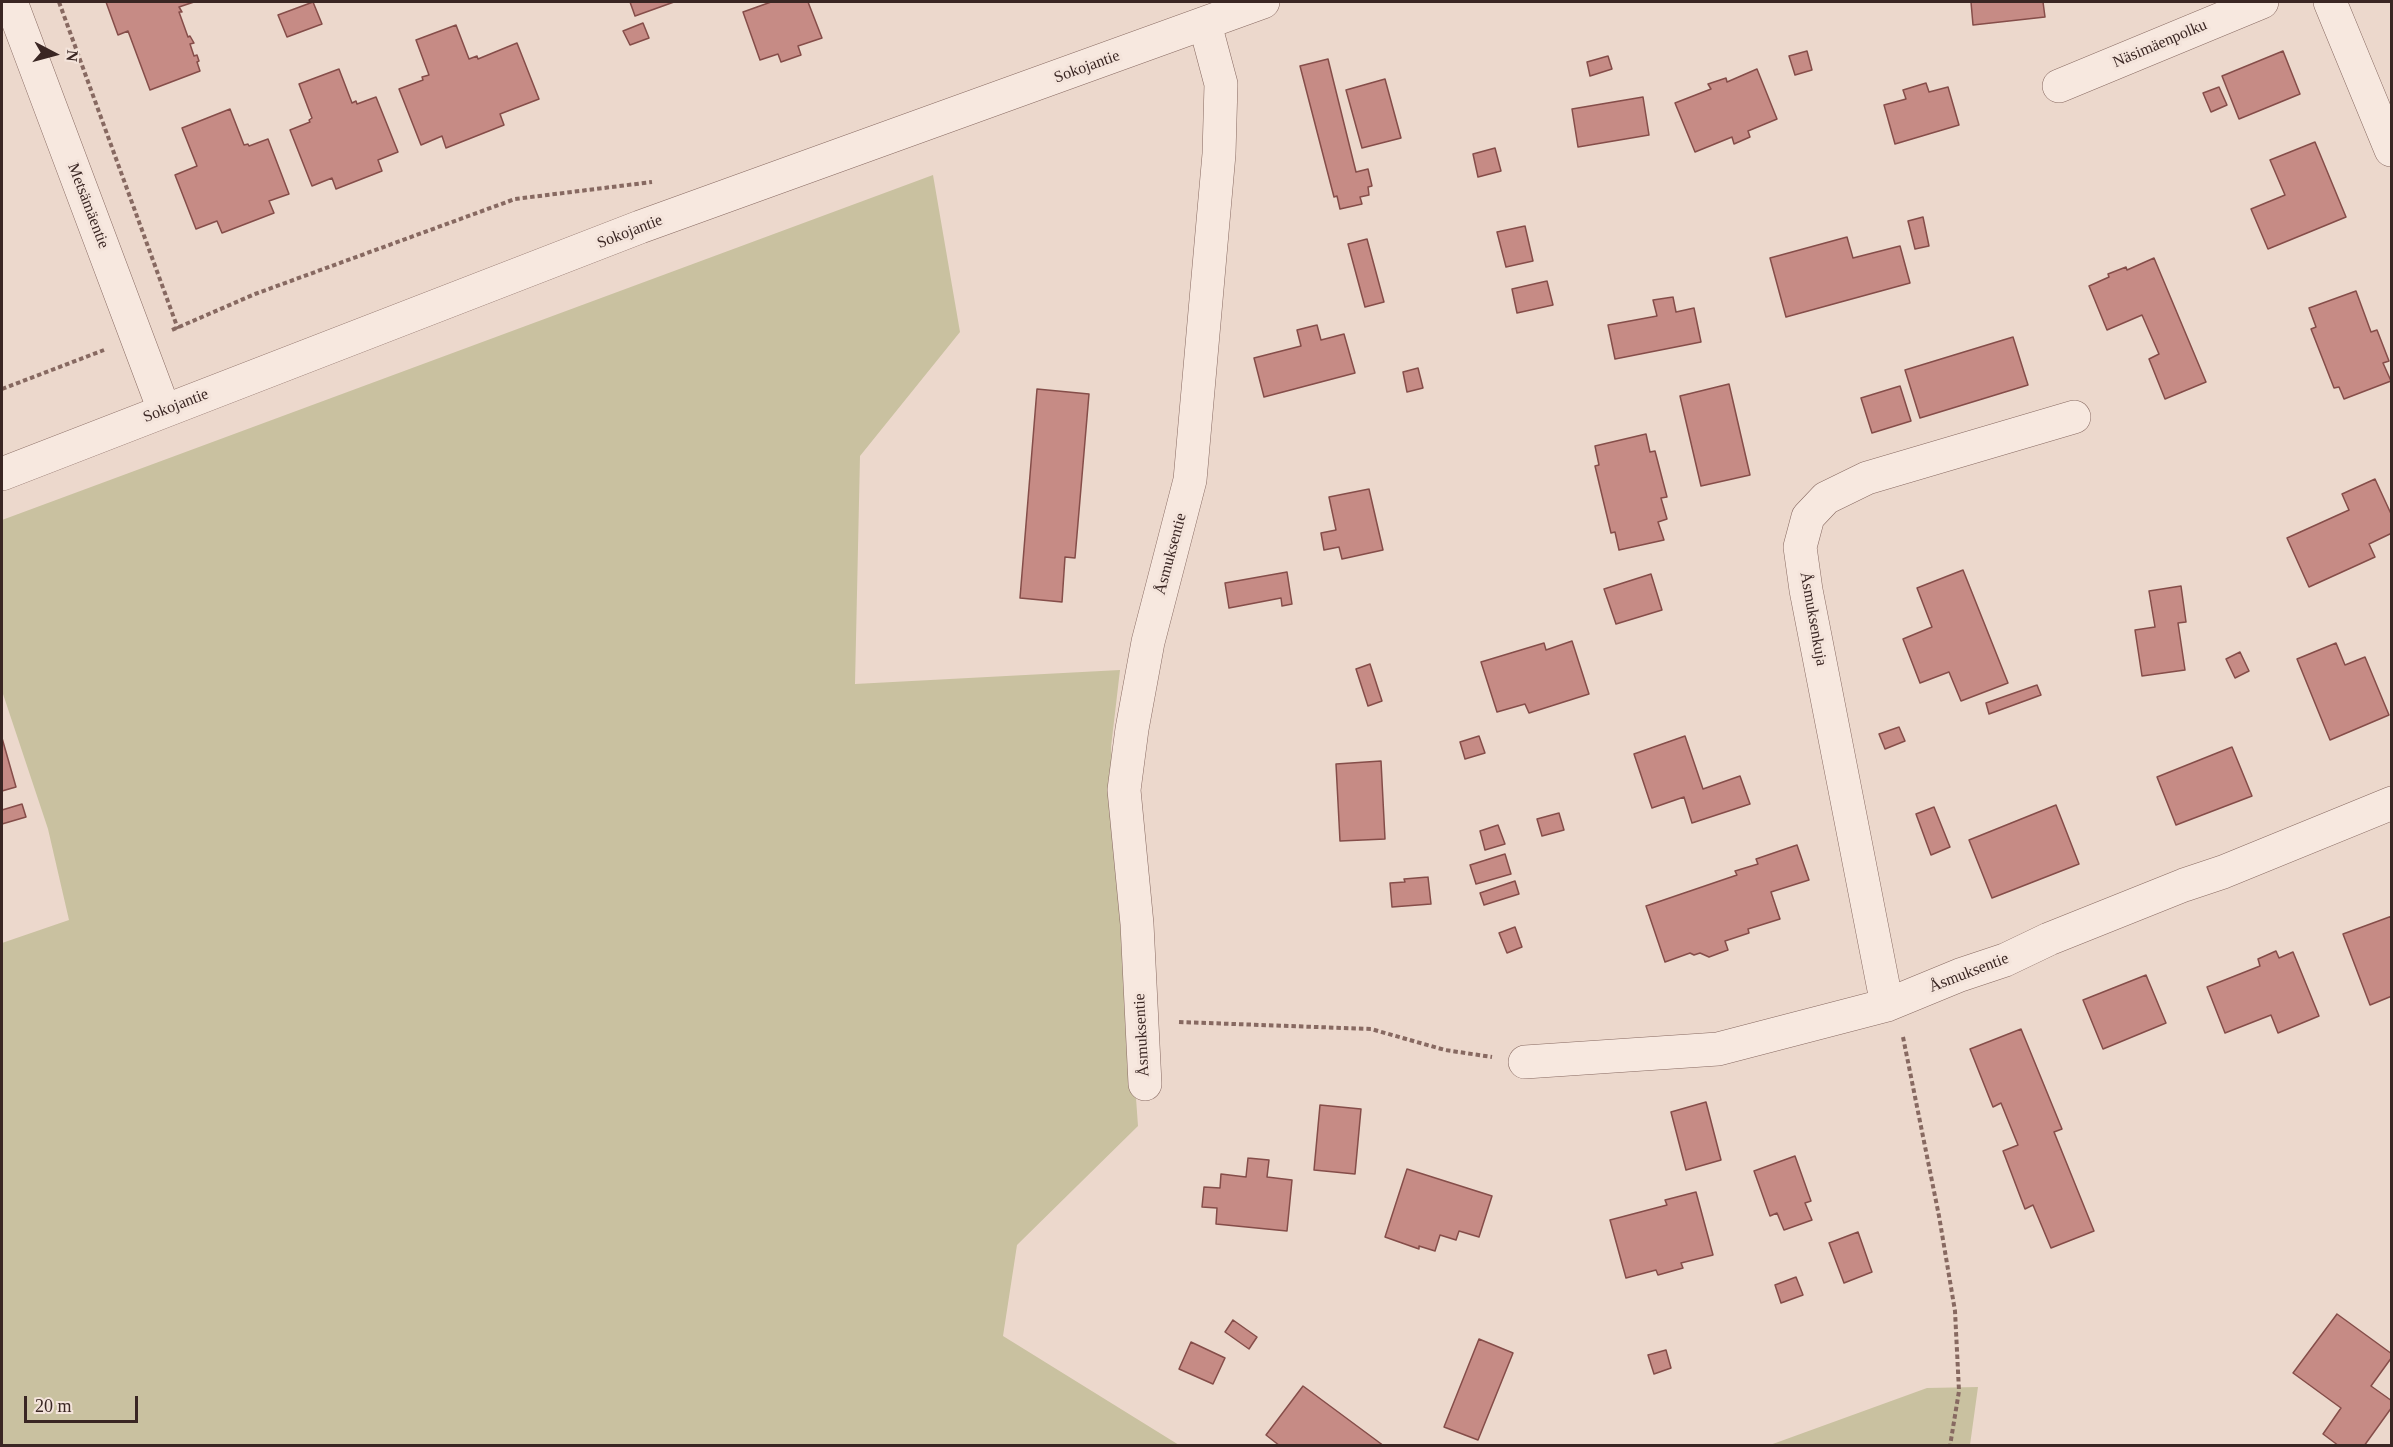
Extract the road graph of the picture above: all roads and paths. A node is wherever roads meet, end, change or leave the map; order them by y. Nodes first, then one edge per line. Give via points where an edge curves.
1 (11, 2) edge
2 (59, 2) edge
3 (1263, 2) edge
4 (2262, 2) edge
5 (2330, 2) edge
6 (1205, 24) junction
7 (2059, 86) dead end
8 (2391, 150) edge
9 (655, 181) dead end
10 (178, 328) junction
11 (137, 337) junction
12 (2, 389) edge
13 (164, 410) junction
14 (2074, 417) dead end
15 (2, 474) edge
16 (2391, 803) edge
17 (1887, 1005) junction
18 (1142, 1022) junction
19 (1525, 1062) joint
20 (1145, 1084) dead end
21 (1950, 1446) edge

1 - 11 street, Metsämäentie
2 - 10 path
3 - 6 street, Sokojantie
4 - 7 street, Näsimäenpolku
5 - 8 street
6 - 13 street, Sokojantie via 640,227
6 - 18 street, Åsmuksentie via 1221,84 1219,154 1190,480 1148,642 1124,790
9 - 10 path via 515,200 255,294
10 - 11 path
11 - 12 path
11 - 13 street, Metsämäentie
13 - 15 street, Sokojantie
14 - 17 street, Åsmuksenkuja via 1867,478 1826,498 1808,517 1800,547 1806,590
16 - 17 street, Åsmuksentie
17 - 19 street, Åsmuksentie via 1718,1049
17 - 21 path via 1901,1029 1955,1311 1959,1391
18 - 19 path via 1371,1029 1444,1050
18 - 20 street, Åsmuksentie

